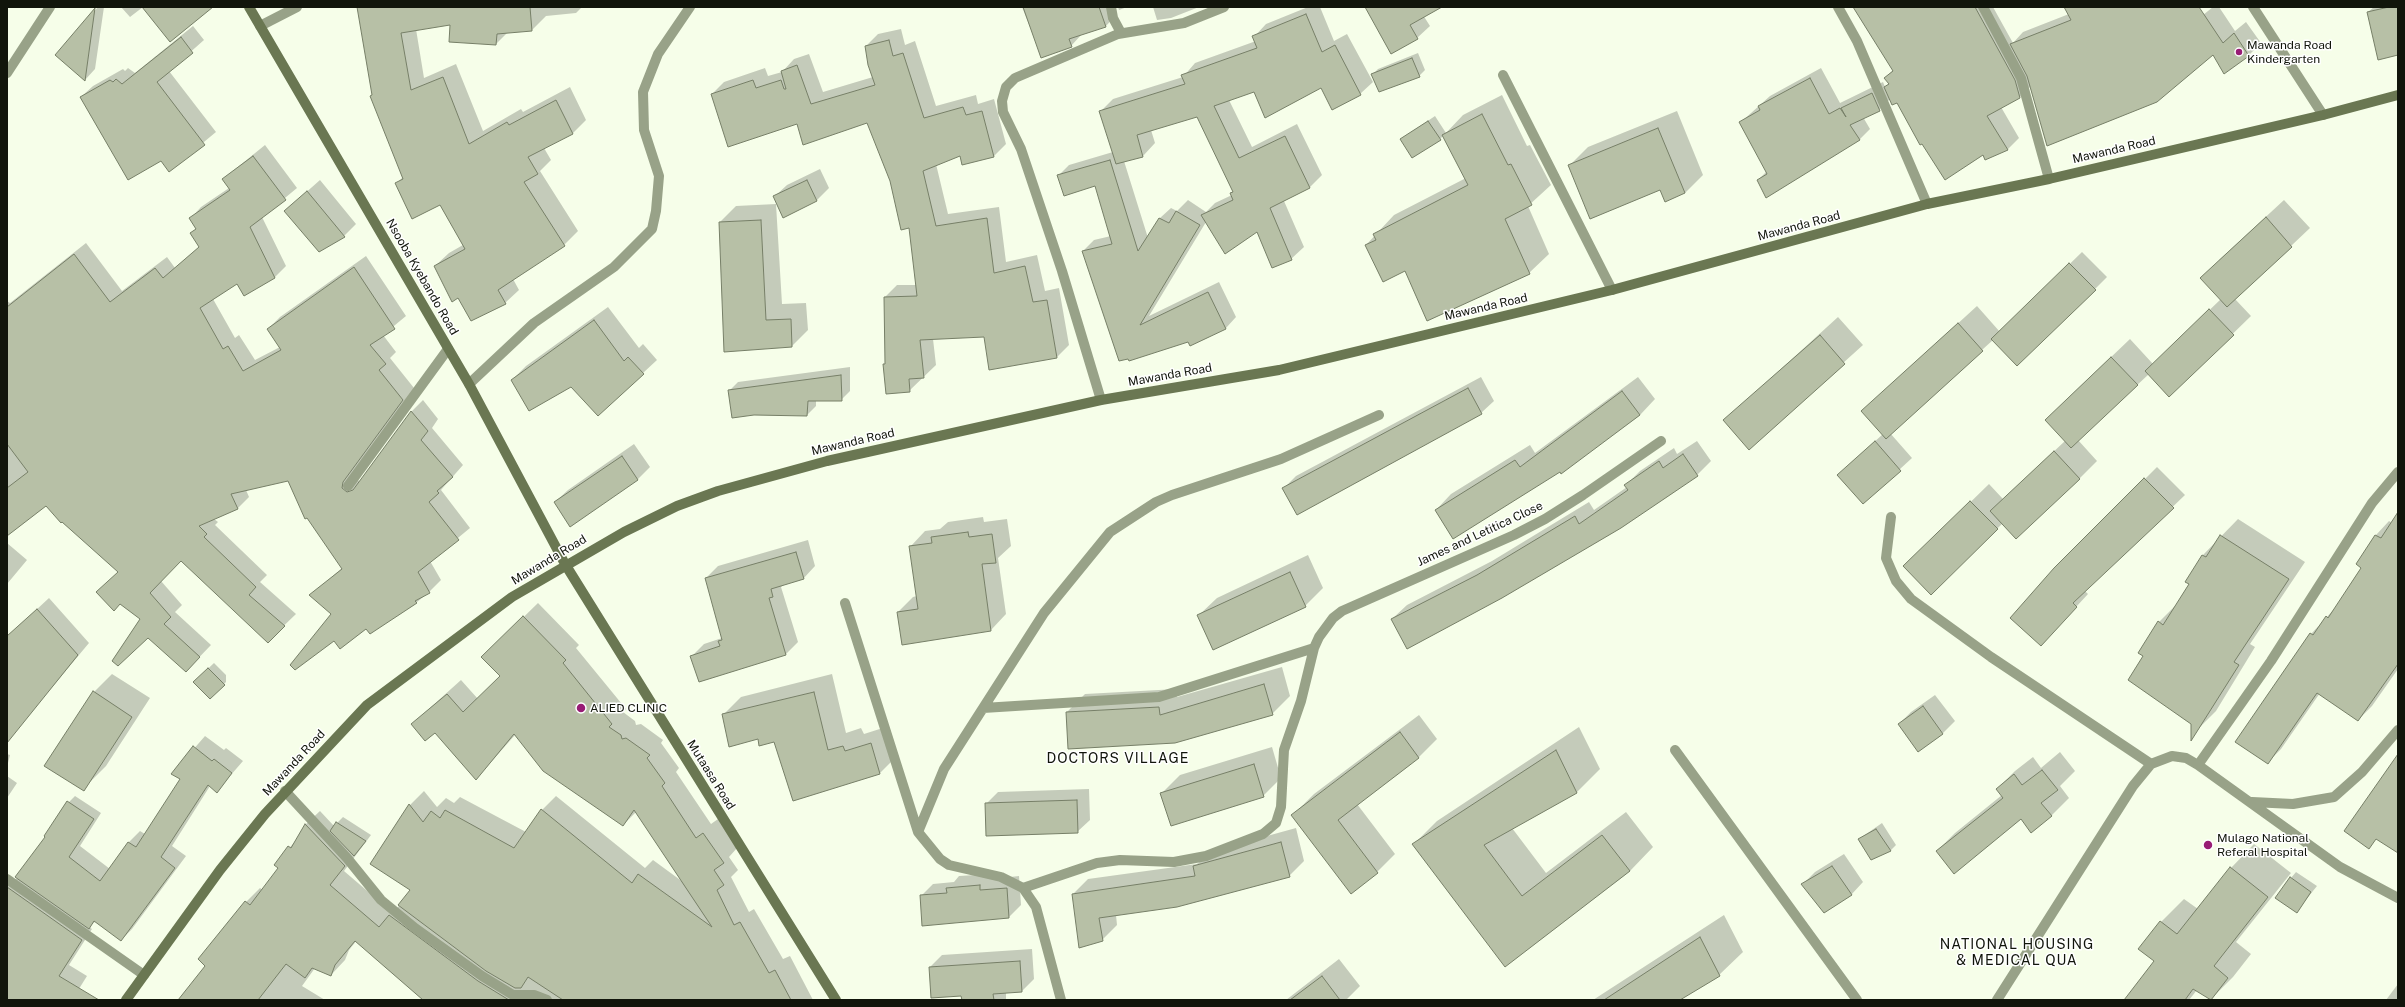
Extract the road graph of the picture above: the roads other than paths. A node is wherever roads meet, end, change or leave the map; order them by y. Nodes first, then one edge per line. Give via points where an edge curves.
1 (50, 7) edge
2 (249, 7) edge
3 (297, 7) edge
4 (690, 7) edge
5 (1111, 7) edge
6 (1224, 7) edge
7 (1838, 7) edge
8 (1983, 7) edge
9 (2253, 7) edge
10 (260, 26) junction
11 (1118, 34) junction
12 (7, 73) edge
13 (1503, 75) dead end
14 (2398, 95) edge
15 (2323, 115) junction
16 (2049, 179) junction
17 (1926, 204) junction
18 (1612, 290) junction
19 (448, 349) junction
20 (469, 384) junction
21 (1101, 400) junction
22 (1379, 415) dead end
23 (1661, 441) dead end
24 (2398, 472) edge
25 (348, 486) dead end
26 (1891, 517) dead end
27 (565, 564) junction
28 (845, 604) dead end
29 (1314, 648) junction
30 (983, 708) junction
31 (2398, 730) edge
32 (1675, 750) dead end
33 (2151, 764) junction
34 (2198, 765) junction
35 (285, 792) junction
36 (2252, 802) junction
37 (918, 832) junction
38 (7, 879) edge
39 (1023, 888) junction
40 (2398, 898) edge
41 (144, 975) junction
42 (126, 1000) edge
43 (547, 1000) edge
44 (836, 1000) edge
45 (1061, 1000) edge
46 (1857, 1000) edge
47 (1997, 1000) edge

1 - 12 street
2 - 10 street, Nsooba Kyebando Road
3 - 10 street
4 - 20 street via 658,54 643,92 644,130 659,176 652,229 614,267 534,323
5 - 11 street via 1120,31
6 - 11 street via 1184,22
7 - 17 street via 1857,42
8 - 16 street via 2021,78
9 - 15 street
10 - 19 street, Nsooba Kyebando Road
11 - 21 street via 1015,78 1006,87 1002,100 1003,112 1021,149 1062,271
13 - 18 street
14 - 15 street, Mawanda Road
15 - 16 street, Mawanda Road
16 - 17 street, Mawanda Road
17 - 18 street, Mawanda Road
18 - 21 street, Mawanda Road via 1278,370
19 - 20 street, Nsooba Kyebando Road
19 - 25 street
20 - 27 street, Nsooba Kyebando Road
21 - 27 street, Mawanda Road via 827,460 730,487 677,506
22 - 30 street via 1281,459 1172,495 1156,502 1110,532 1044,614
23 - 29 street, James and Letitica Close via 1545,519 1342,611 1326,627
24 - 34 street via 2372,503 2271,661
26 - 33 street via 1886,558 1896,581 1910,599 1991,657
27 - 35 street, Mawanda Road via 499,606 367,705
27 - 44 street, Mutaasa Road
28 - 37 street
29 - 30 street via 1159,697
29 - 39 street, James and Letitica Close via 1301,701 1284,750 1281,807 1276,823 1263,834 1206,856 1174,862 1120,860 1097,863
30 - 37 street via 944,769
31 - 36 street via 2362,772 2334,797 2293,804
32 - 46 street
33 - 34 street via 2172,756 2186,758
33 - 47 street via 2129,792
34 - 36 street
35 - 41 street, Mawanda Road via 220,870
35 - 43 street via 381,900 415,928 513,995 534,994
36 - 40 street via 2340,867
37 - 39 street via 940,859 949,865 1012,880
38 - 41 street
39 - 45 street via 1036,907
41 - 42 street, Mawanda Road

